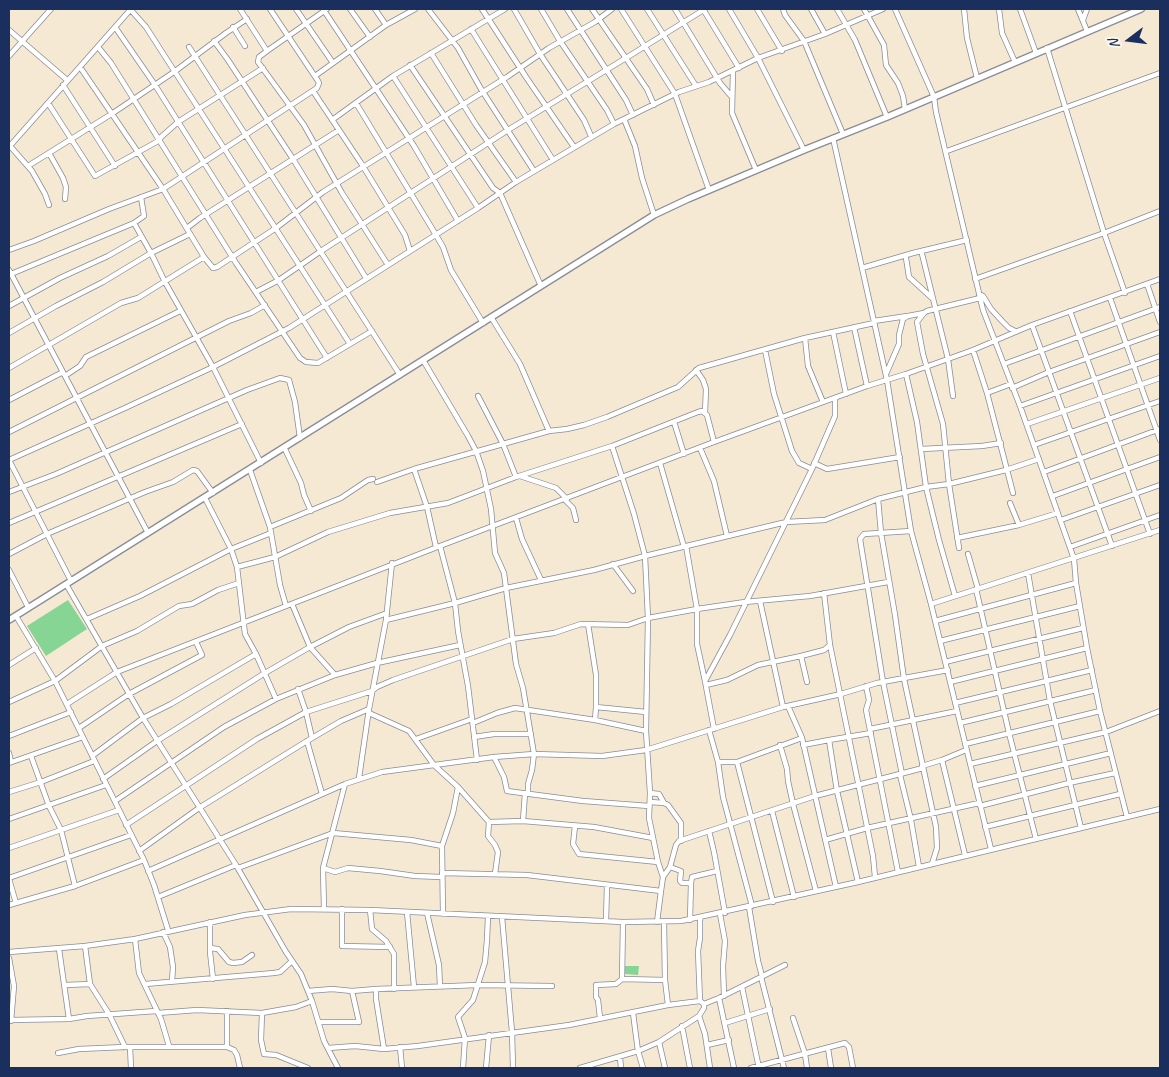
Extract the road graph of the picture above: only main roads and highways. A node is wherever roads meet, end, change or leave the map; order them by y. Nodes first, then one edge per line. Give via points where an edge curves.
1 (1141, 9) edge
2 (1130, 11) edge
3 (9, 620) edge

1 - 2 main road
2 - 3 main road via 654,215

